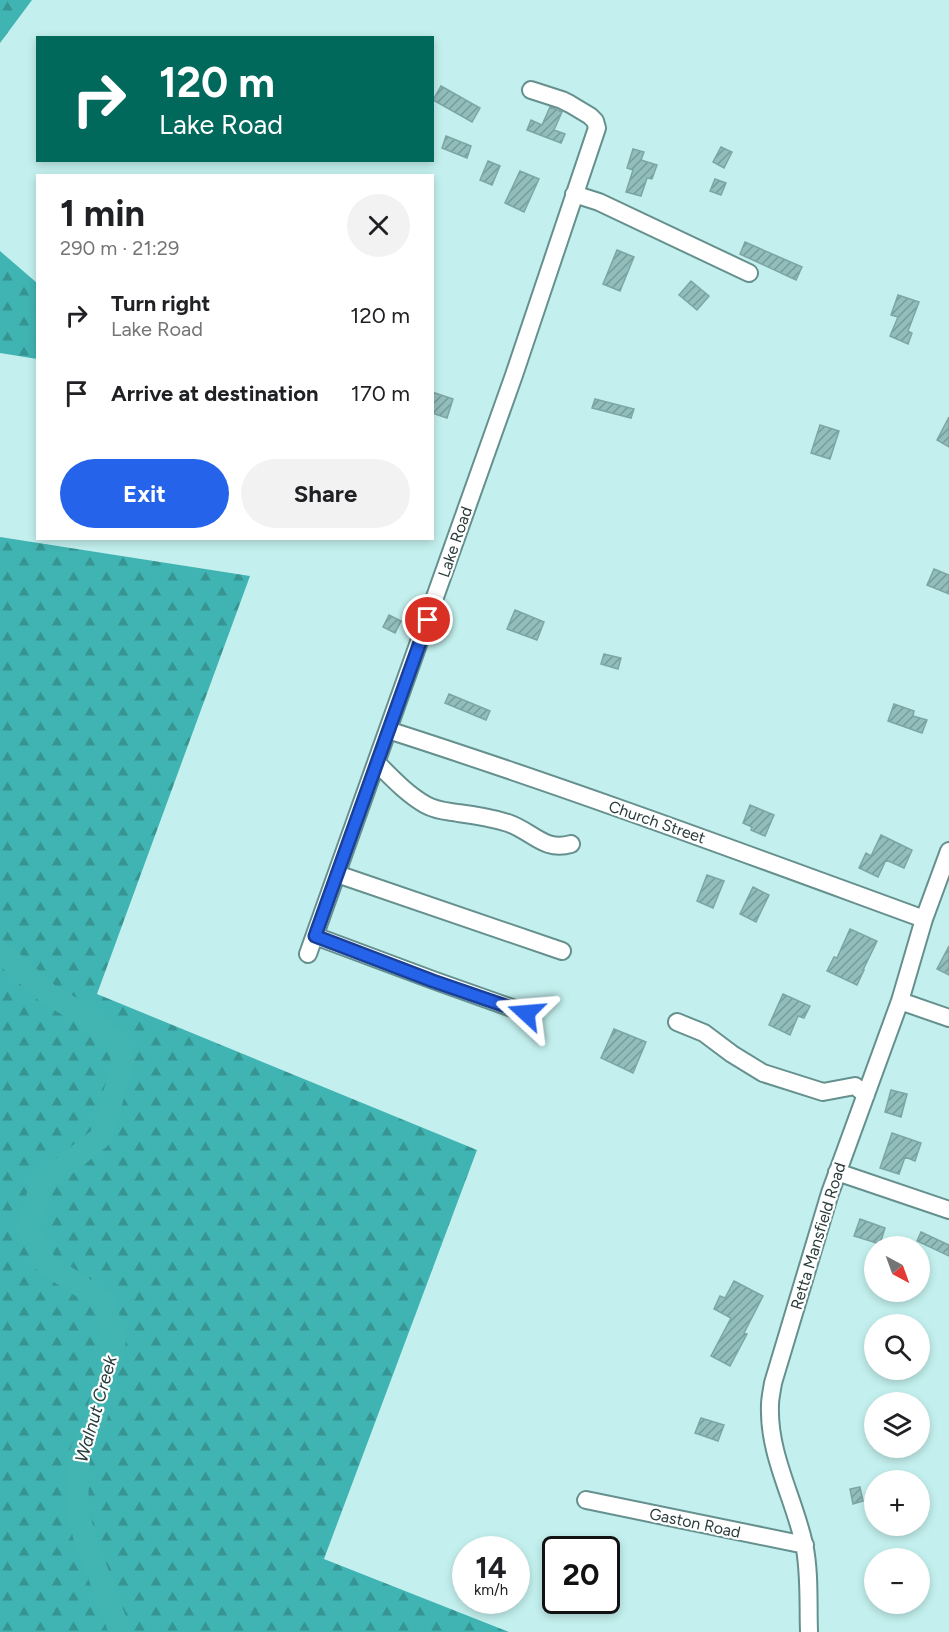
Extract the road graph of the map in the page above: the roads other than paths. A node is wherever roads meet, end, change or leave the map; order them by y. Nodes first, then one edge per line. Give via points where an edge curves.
1 (531, 90) dead end
2 (574, 194) junction
3 (749, 273) dead end
4 (388, 730) junction
5 (377, 763) junction
6 (571, 844) dead end
7 (949, 851) edge
8 (337, 874) junction
9 (924, 919) junction
10 (315, 936) junction
11 (562, 951) dead end
12 (308, 954) dead end
13 (900, 1001) junction
14 (526, 1013) dead end
15 (949, 1018) edge
16 (677, 1022) dead end
17 (866, 1095) junction
18 (837, 1172) junction
19 (949, 1210) edge
20 (586, 1500) dead end
21 (805, 1545) junction
22 (809, 1632) edge

1 - 2 street, Lake Road via 570,104 595,121 597,128
2 - 3 street
2 - 4 street, Lake Road
4 - 5 street, Lake Road
4 - 9 street, Church Street
5 - 6 street via 427,806 509,824 548,845
5 - 8 street, Lake Road
7 - 9 street, Retta Mansfield Road
8 - 10 street, Lake Road
8 - 11 street
9 - 13 street, Retta Mansfield Road
10 - 12 street, Lake Road
10 - 14 street
13 - 15 street
13 - 17 street, Retta Mansfield Road
16 - 17 street via 704,1033 763,1073 823,1092 855,1086
17 - 18 street, Retta Mansfield Road
18 - 19 street
18 - 21 street, Retta Mansfield Road via 773,1383 770,1405 777,1456
20 - 21 street, Gaston Road
21 - 22 street, Retta Mansfield Road

